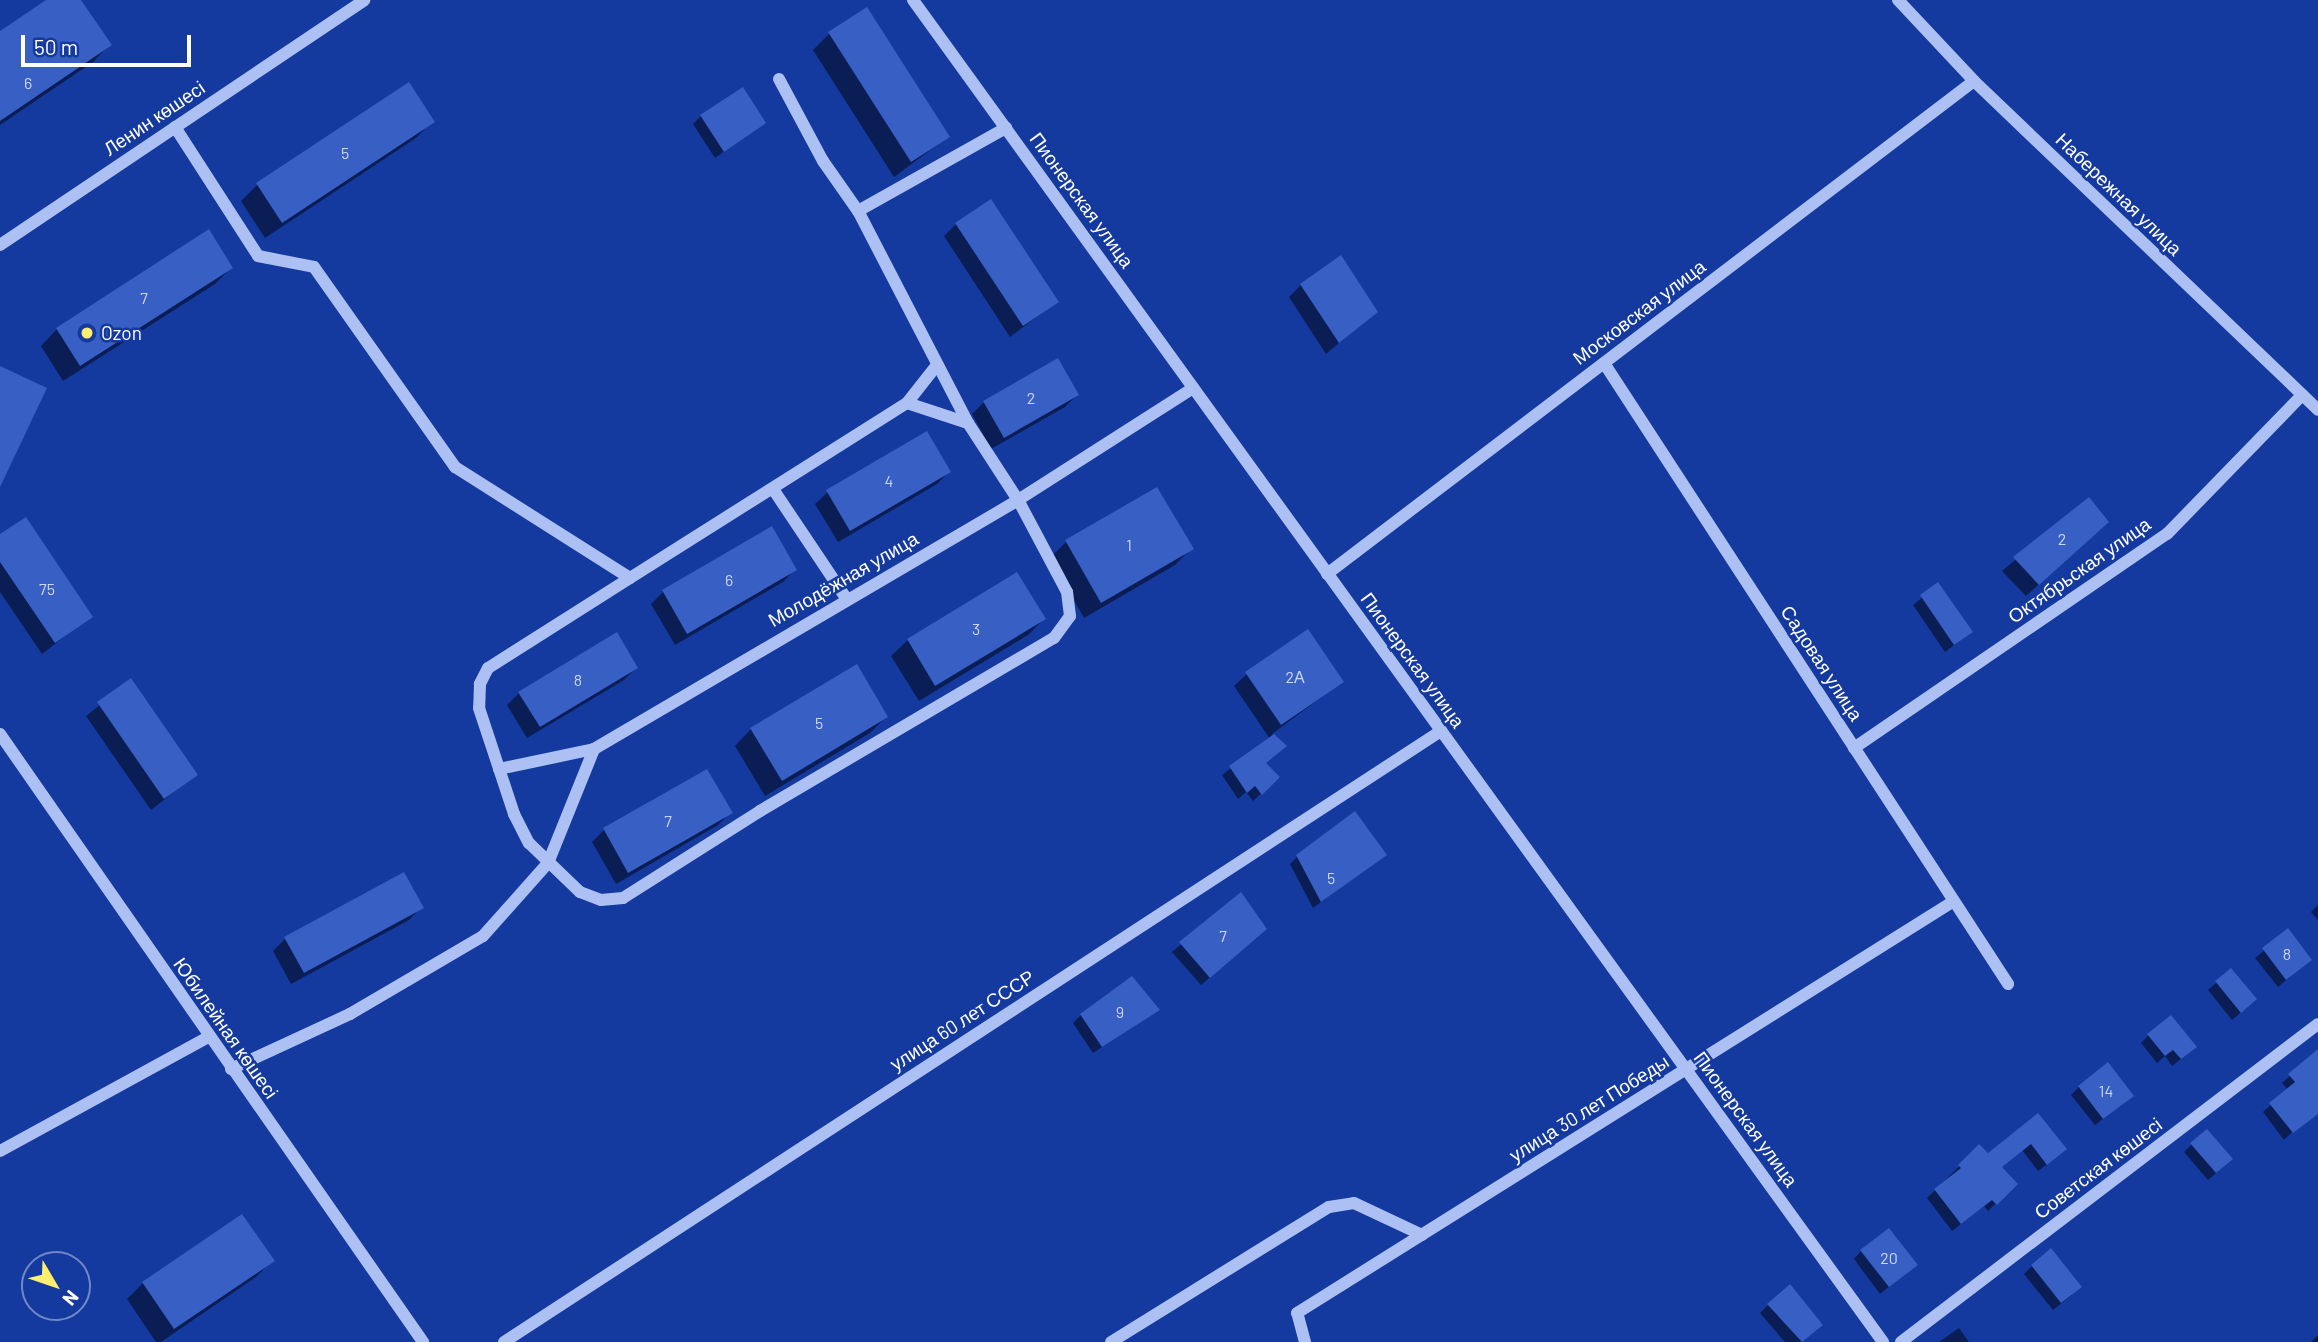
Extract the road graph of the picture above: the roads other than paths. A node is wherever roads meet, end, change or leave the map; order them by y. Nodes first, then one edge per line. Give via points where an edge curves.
1 (364, 0) edge
2 (913, 0) edge
3 (1898, 0) edge
4 (779, 79) dead end
5 (1974, 82) junction
6 (175, 127) junction
7 (1006, 128) junction
8 (858, 211) junction
9 (0, 245) edge
10 (1604, 363) junction
11 (937, 365) junction
12 (1193, 388) junction
13 (2302, 395) junction
14 (907, 403) junction
15 (2318, 410) edge
16 (968, 423) junction
17 (774, 489) junction
18 (1018, 500) junction
19 (1327, 574) junction
20 (630, 578) junction
21 (846, 598) junction
22 (1441, 731) junction
23 (0, 734) edge
24 (1854, 748) junction
25 (594, 749) junction
26 (499, 769) junction
27 (548, 863) junction
28 (1954, 901) junction
29 (2008, 985) dead end
30 (2318, 1024) edge
31 (208, 1037) junction
32 (231, 1069) junction
33 (1686, 1070) junction
34 (0, 1151) edge
35 (1422, 1235) junction
36 (423, 1342) edge
37 (504, 1342) edge
38 (1111, 1342) edge
39 (1305, 1342) edge
40 (1883, 1342) edge
41 (1901, 1342) edge

1 - 6 street, Ленин көшесі
2 - 7 street, Пионерская улица
3 - 5 street, Набережная улица
4 - 8 street via 823,161
5 - 10 street, Московская улица
5 - 13 street, Набережная улица
6 - 9 street, Ленин көшесі
6 - 20 street via 258,256 314,267 455,467
7 - 8 street
7 - 12 street, Пионерская улица
8 - 11 street
10 - 19 street, Московская улица
10 - 24 street, Садовая улица
11 - 14 street
11 - 16 street
12 - 18 street, Молодёжная улица
12 - 19 street, Пионерская улица
13 - 15 street, Набережная улица
13 - 24 street, Октябрьская улица via 2167,534
14 - 16 street
14 - 17 street
16 - 18 street
17 - 20 street
17 - 21 street
18 - 21 street, Молодёжная улица
18 - 27 street via 1067,592 1070,616 1054,638 760,811 623,898 601,900 580,892
19 - 22 street, Пионерская улица
20 - 26 street via 488,668 480,684 480,708
21 - 25 street, Молодёжная улица
22 - 33 street, Пионерская улица
22 - 37 street, улица 60 лет СССР
23 - 31 street, Юбилейная көшесі
24 - 28 street, Садовая улица
25 - 26 street, Молодёжная улица
25 - 27 street
26 - 27 street via 529,843
27 - 32 street via 483,936 349,1014
28 - 29 street, Садовая улица
28 - 33 street, улица 30 лет Победы
30 - 41 street, Советская көшесі
31 - 32 street, Юбилейная көшесі
31 - 34 street
32 - 36 street, Юбилейная көшесі
33 - 35 street, улица 30 лет Победы
33 - 40 street, Пионерская улица
35 - 38 street via 1354,1203 1329,1207
35 - 39 street, улица 30 лет Победы via 1297,1313

